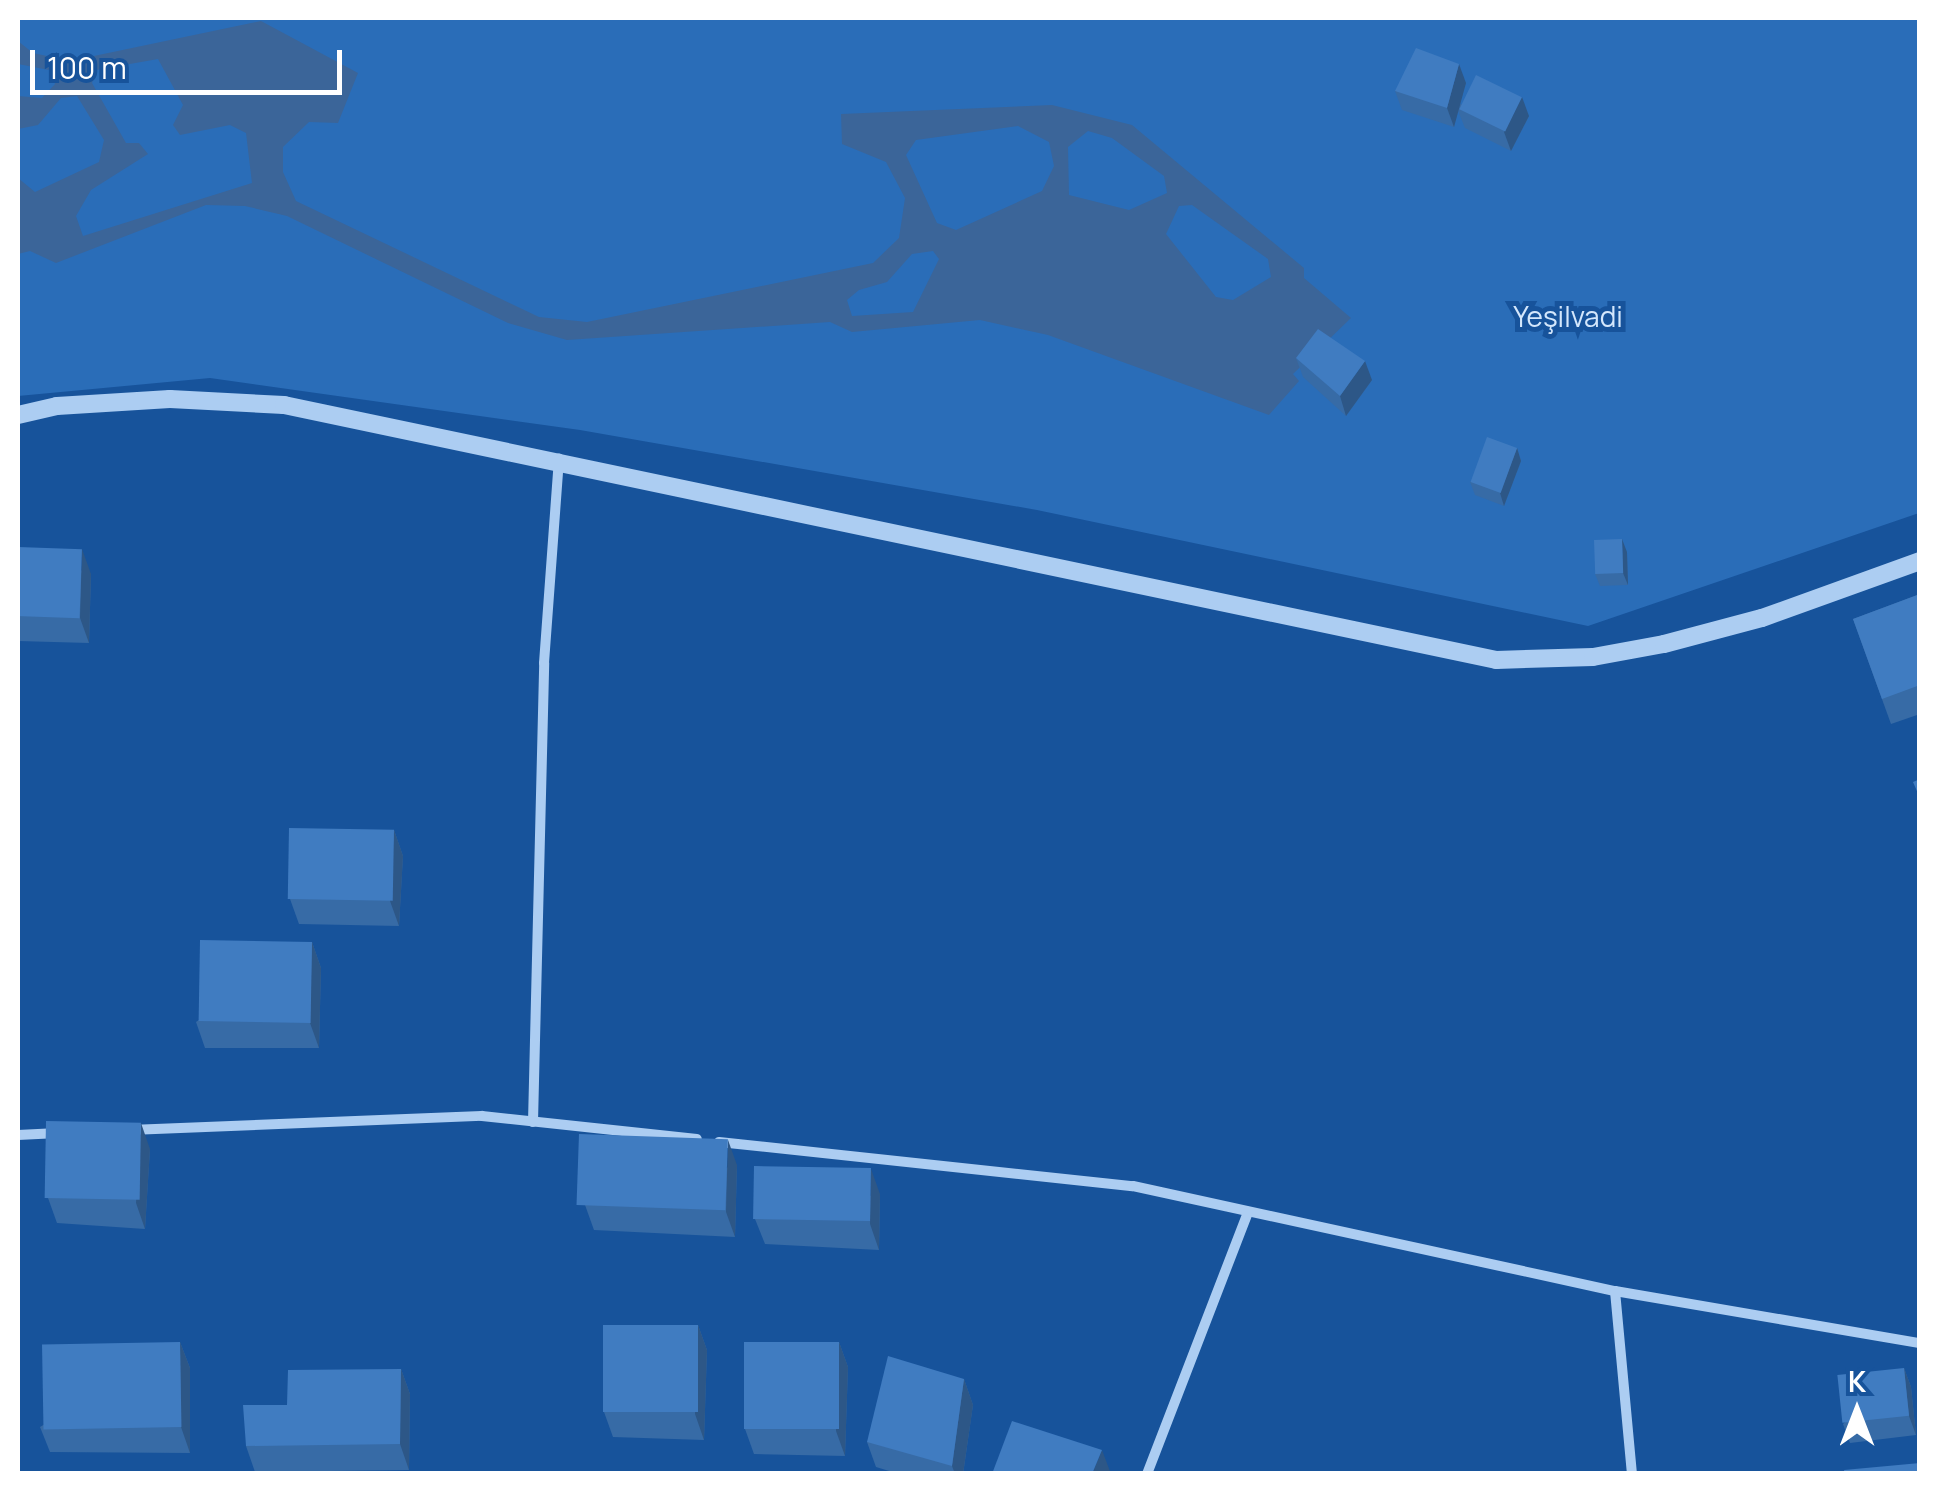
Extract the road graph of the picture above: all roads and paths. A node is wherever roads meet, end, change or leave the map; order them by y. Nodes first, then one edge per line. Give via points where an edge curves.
1 (18, 415) edge
2 (559, 459) junction
3 (1920, 561) edge
4 (533, 1122) junction
5 (114, 1131) edge
6 (76, 1132) edge
7 (18, 1134) edge
8 (1248, 1212) junction
9 (1615, 1292) junction
10 (1920, 1343) edge
11 (1147, 1474) edge
12 (1632, 1474) edge

1 - 2 street via 99,402 236,398
2 - 3 street via 1496,660 1593,657 1664,644 1762,618
2 - 4 street via 544,662
4 - 5 street via 482,1116
4 - 8 street via 1133,1186
6 - 7 street
8 - 9 street
8 - 11 street
9 - 10 street
9 - 12 street

